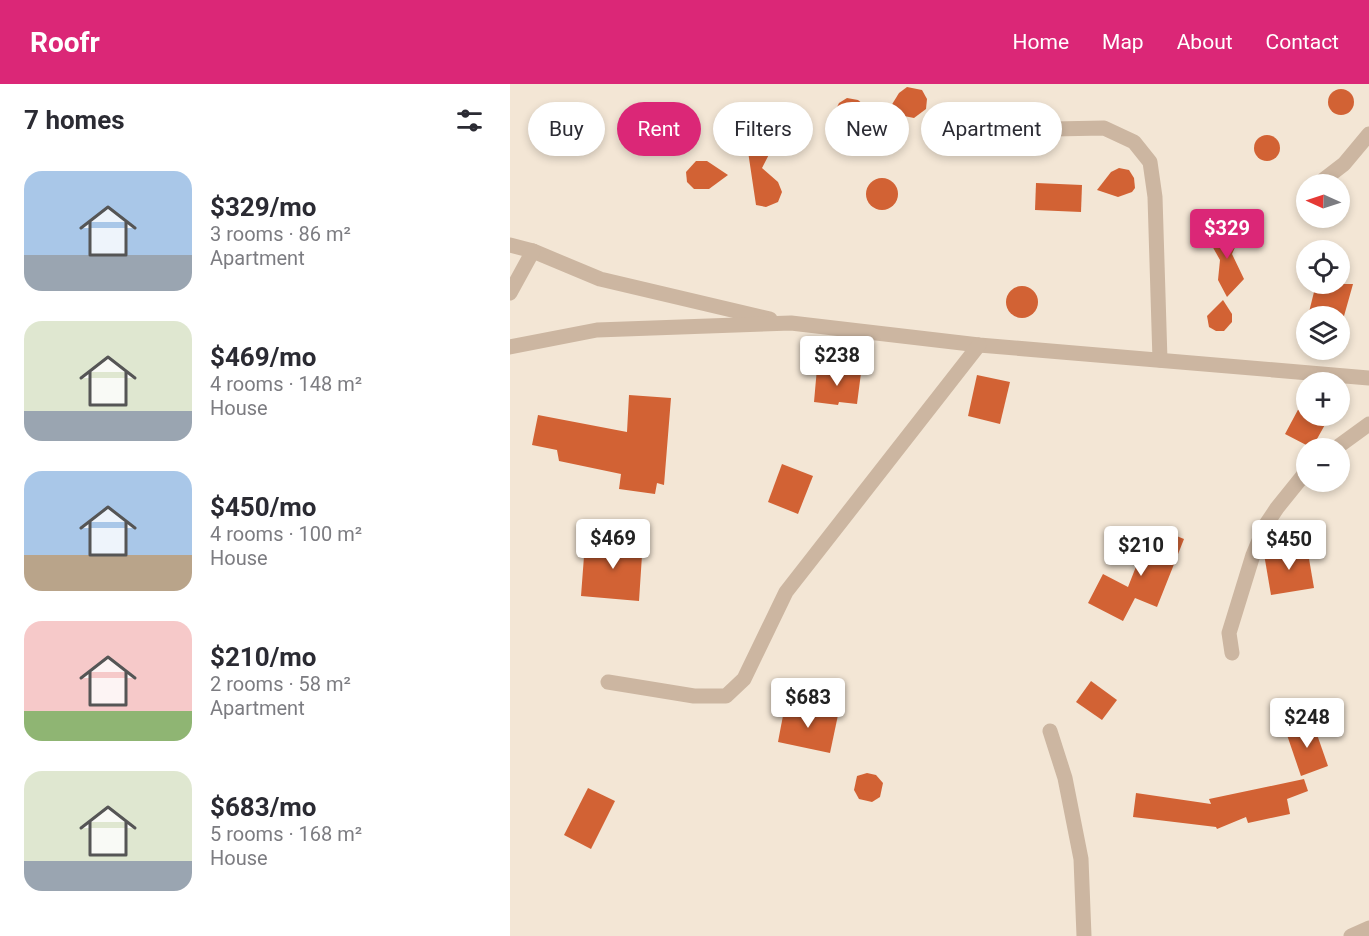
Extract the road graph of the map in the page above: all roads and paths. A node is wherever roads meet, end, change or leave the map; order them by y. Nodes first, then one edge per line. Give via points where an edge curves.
1 (1062, 129) edge
2 (1369, 134) edge
3 (1331, 174) edge
4 (510, 245) edge
5 (533, 251) junction
6 (510, 293) edge
7 (791, 323) junction
8 (979, 345) junction
9 (510, 347) edge
10 (1160, 360) junction
11 (1369, 378) edge
12 (1369, 424) edge
13 (1350, 438) edge
14 (1296, 484) edge
15 (1232, 653) dead end
16 (608, 682) dead end
17 (1050, 731) dead end
18 (1369, 928) edge
19 (1084, 936) edge
20 (1351, 936) edge

1 - 10 street via 1104,128 1134,142 1150,162 1155,197
2 - 3 street
4 - 5 street
5 - 6 street
5 - 7 street via 600,279
7 - 8 street
7 - 9 street via 597,330
8 - 10 street
8 - 16 street via 786,592 744,679 726,696 664,692
10 - 11 street
12 - 13 street
14 - 15 street via 1265,526 1253,555 1229,633
17 - 19 street via 1065,778 1081,859
18 - 20 street

